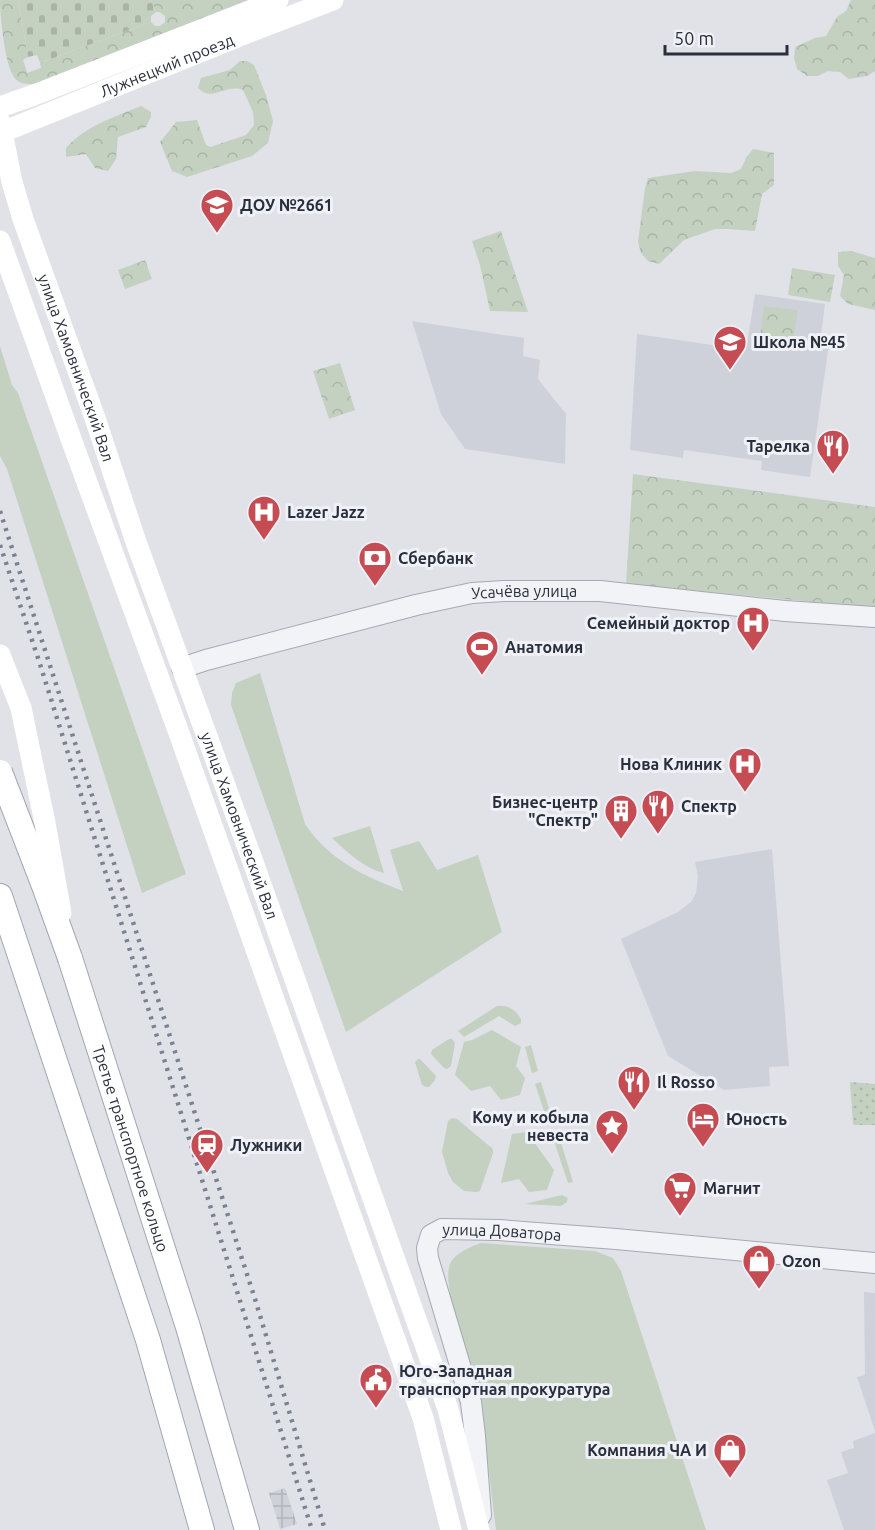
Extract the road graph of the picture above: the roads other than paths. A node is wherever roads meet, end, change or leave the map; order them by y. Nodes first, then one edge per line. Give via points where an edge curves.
1 (278, 0) edge
2 (333, 0) edge
3 (0, 107) edge
4 (1, 129) edge
5 (0, 241) edge
6 (875, 617) edge
7 (0, 655) edge
8 (182, 668) junction
9 (0, 772) edge
10 (0, 896) edge
11 (70, 958) junction
12 (875, 1263) edge
13 (202, 1530) edge
14 (247, 1530) edge
15 (451, 1530) edge
16 (481, 1530) edge

1 - 3 main road, Лужнецкий проезд
2 - 4 main road, Лужнецкий проезд
4 - 8 main road, улица Хамовнический Вал via 23,219
5 - 15 main road, улица Хамовнический Вал via 423,1418
6 - 8 street, Усачёва улица via 600,591 493,591 416,605
7 - 11 main road, bridge via 24,720
8 - 16 main road, улица Хамовнический Вал via 448,1409
9 - 11 main road, Третье транспортное кольцо, bridge
10 - 13 main road via 147,1340
11 - 14 main road, Третье транспортное кольцо via 188,1327
12 - 16 street, улица Доватора via 499,1230 442,1229 431,1235 428,1258 471,1402

